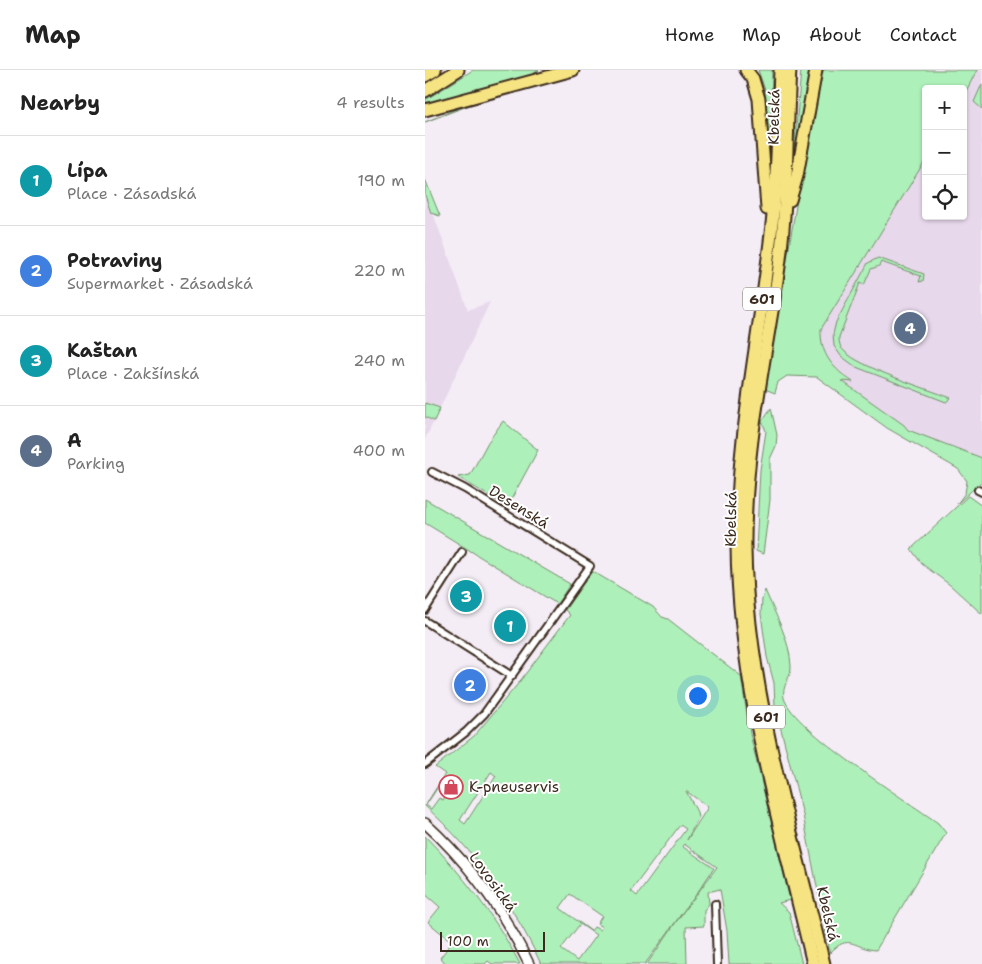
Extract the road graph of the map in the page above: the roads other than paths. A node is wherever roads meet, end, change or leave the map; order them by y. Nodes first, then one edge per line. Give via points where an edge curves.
1 (433, 70) edge
2 (458, 70) edge
3 (573, 70) edge
4 (746, 70) edge
5 (780, 70) edge
6 (790, 70) edge
7 (797, 70) edge
8 (816, 70) edge
9 (425, 75) edge
10 (425, 91) edge
11 (425, 110) edge
12 (788, 152) junction
13 (785, 216) junction
14 (770, 240) junction
15 (432, 472) dead end
16 (462, 552) dead end
17 (425, 610) edge
18 (425, 620) edge
19 (512, 676) junction
20 (425, 764) edge
21 (425, 823) edge
22 (715, 904) dead end
23 (529, 964) edge
24 (717, 964) edge
25 (813, 964) edge
26 (824, 964) edge

1 - 9 highway
2 - 10 highway
3 - 11 highway
4 - 14 highway via 753,79 759,99
5 - 14 highway, Kbelská / 601
6 - 12 highway, Kbelská / 601
7 - 12 highway, 601
8 - 13 highway via 797,176
12 - 13 highway, Kbelská / 601
13 - 26 highway, Kbelská / 601 via 748,464 745,523 747,586 754,656 764,707
14 - 25 highway, Kbelská / 601 via 739,467 737,547 741,628 755,715
15 - 19 street, Desenská via 591,566
16 - 17 street
18 - 19 street
19 - 20 street via 475,724
21 - 23 street, Lovosická via 480,884 518,941
22 - 24 street

